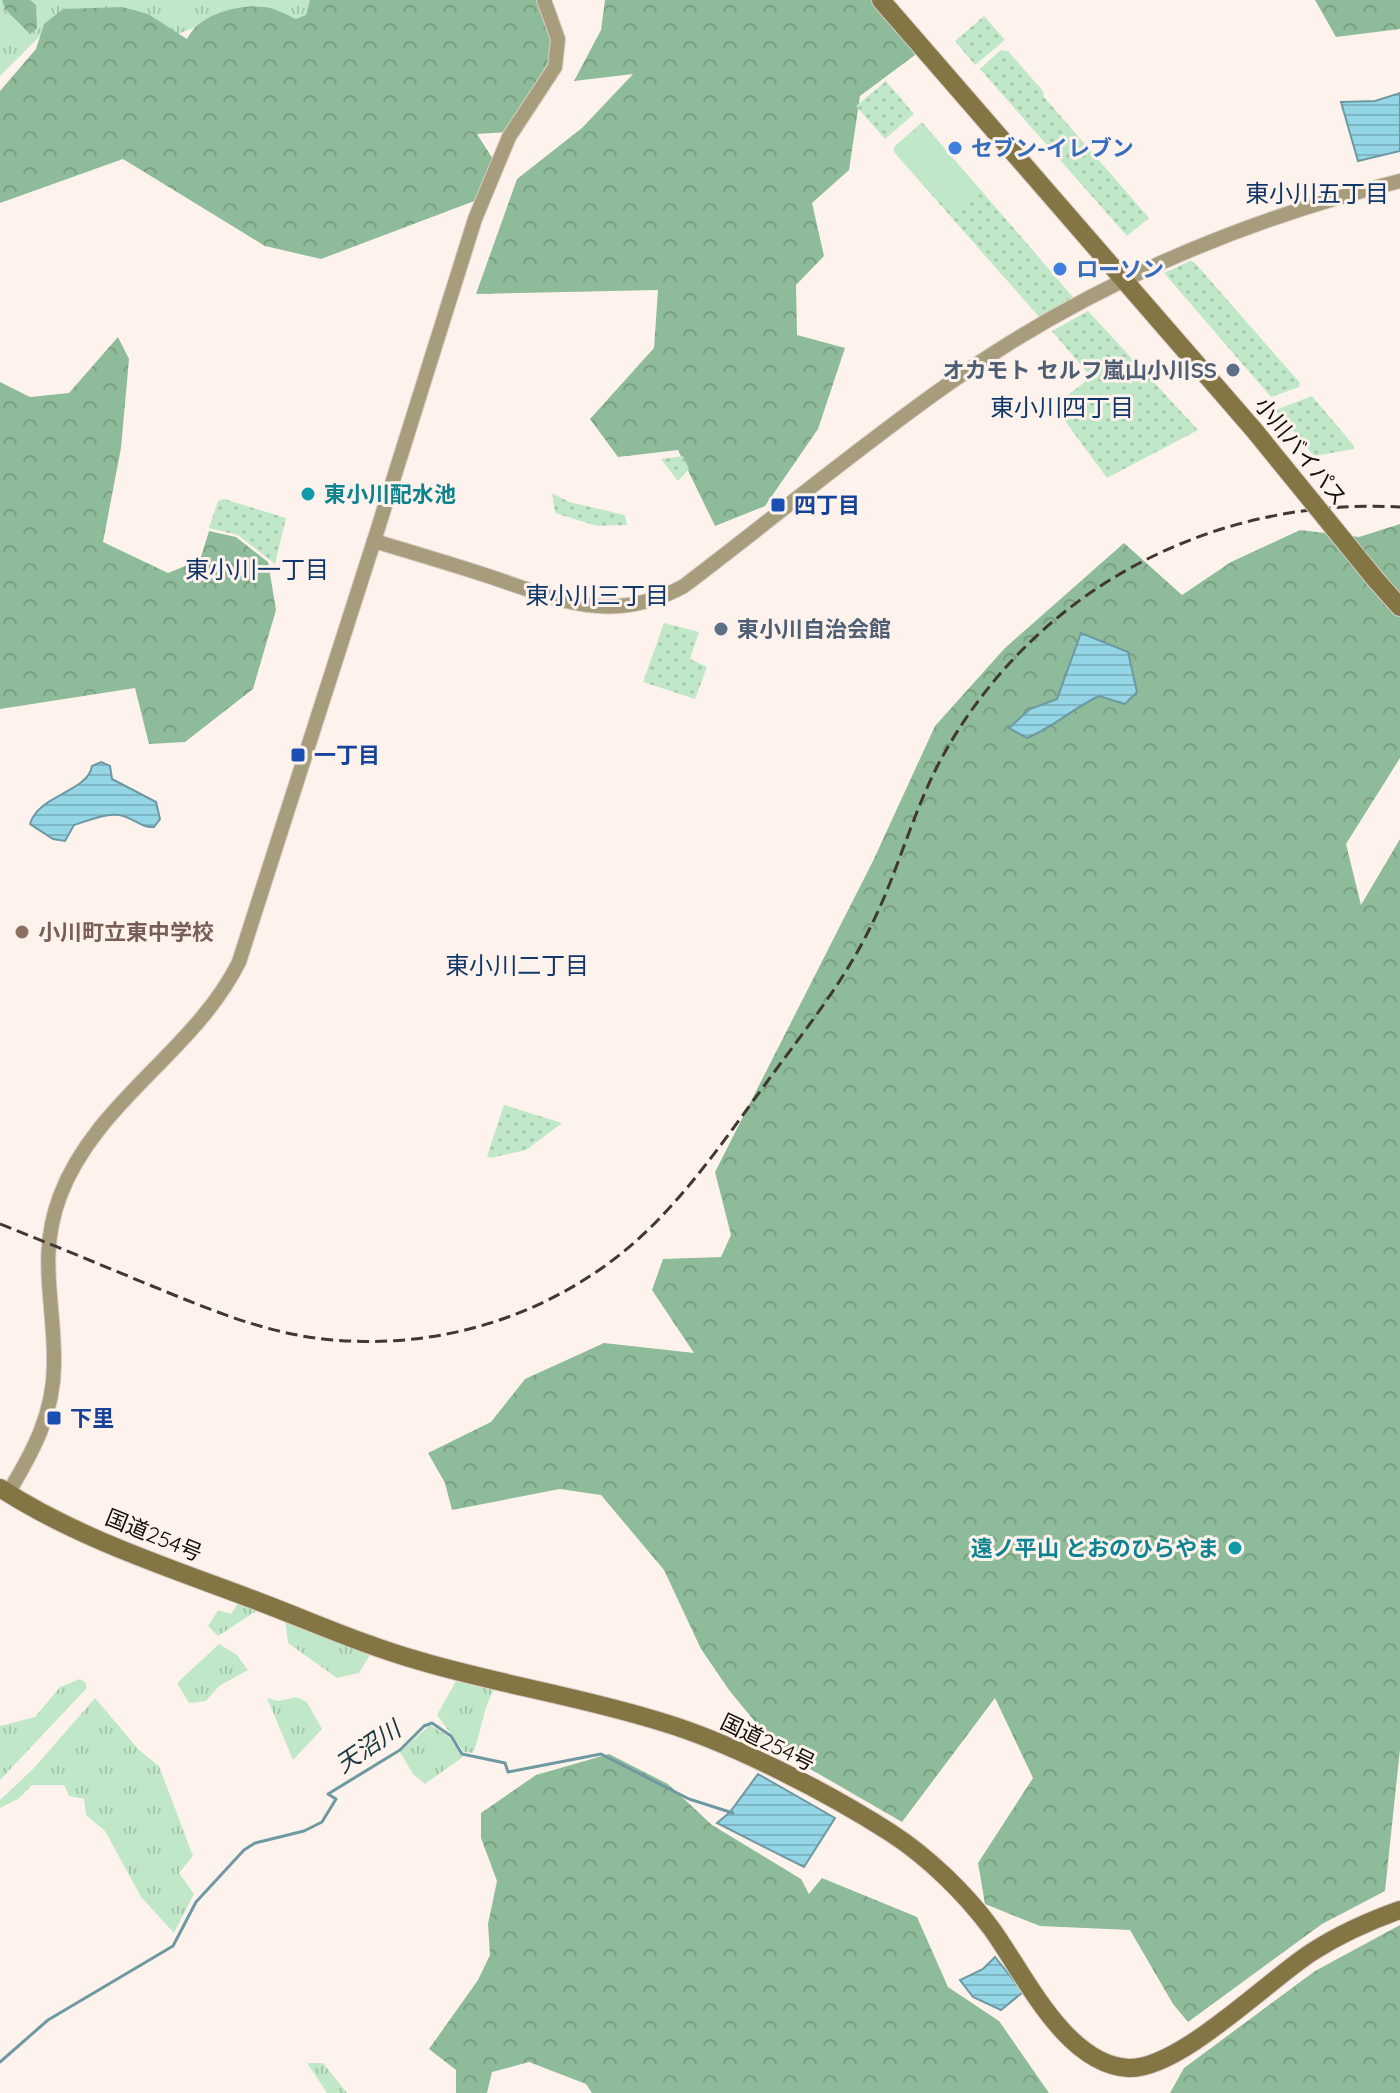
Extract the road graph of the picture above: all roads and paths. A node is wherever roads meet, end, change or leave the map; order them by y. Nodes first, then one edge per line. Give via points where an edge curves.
1 (544, 0) edge
2 (881, 0) edge
3 (1400, 181) edge
4 (1122, 279) junction
5 (374, 541) junction
6 (1400, 607) edge
7 (4, 1490) edge
8 (1400, 1910) edge

1 - 5 street via 558,39 555,67 509,137 475,219
2 - 4 highway, 小川バイパス
3 - 4 street via 1335,197
4 - 5 street via 946,385 658,600 582,607
4 - 6 highway, 小川バイパス, bridge
5 - 7 street via 239,962 202,1020 93,1138 60,1196 47,1248 54,1352 51,1399 36,1444
7 - 8 highway, 国道254号 via 87,1534 356,1639 419,1661 670,1724 771,1768 892,1834 928,1864 990,1927 1060,2028 1087,2052 1116,2065 1143,2066 1177,2054 1314,1951

